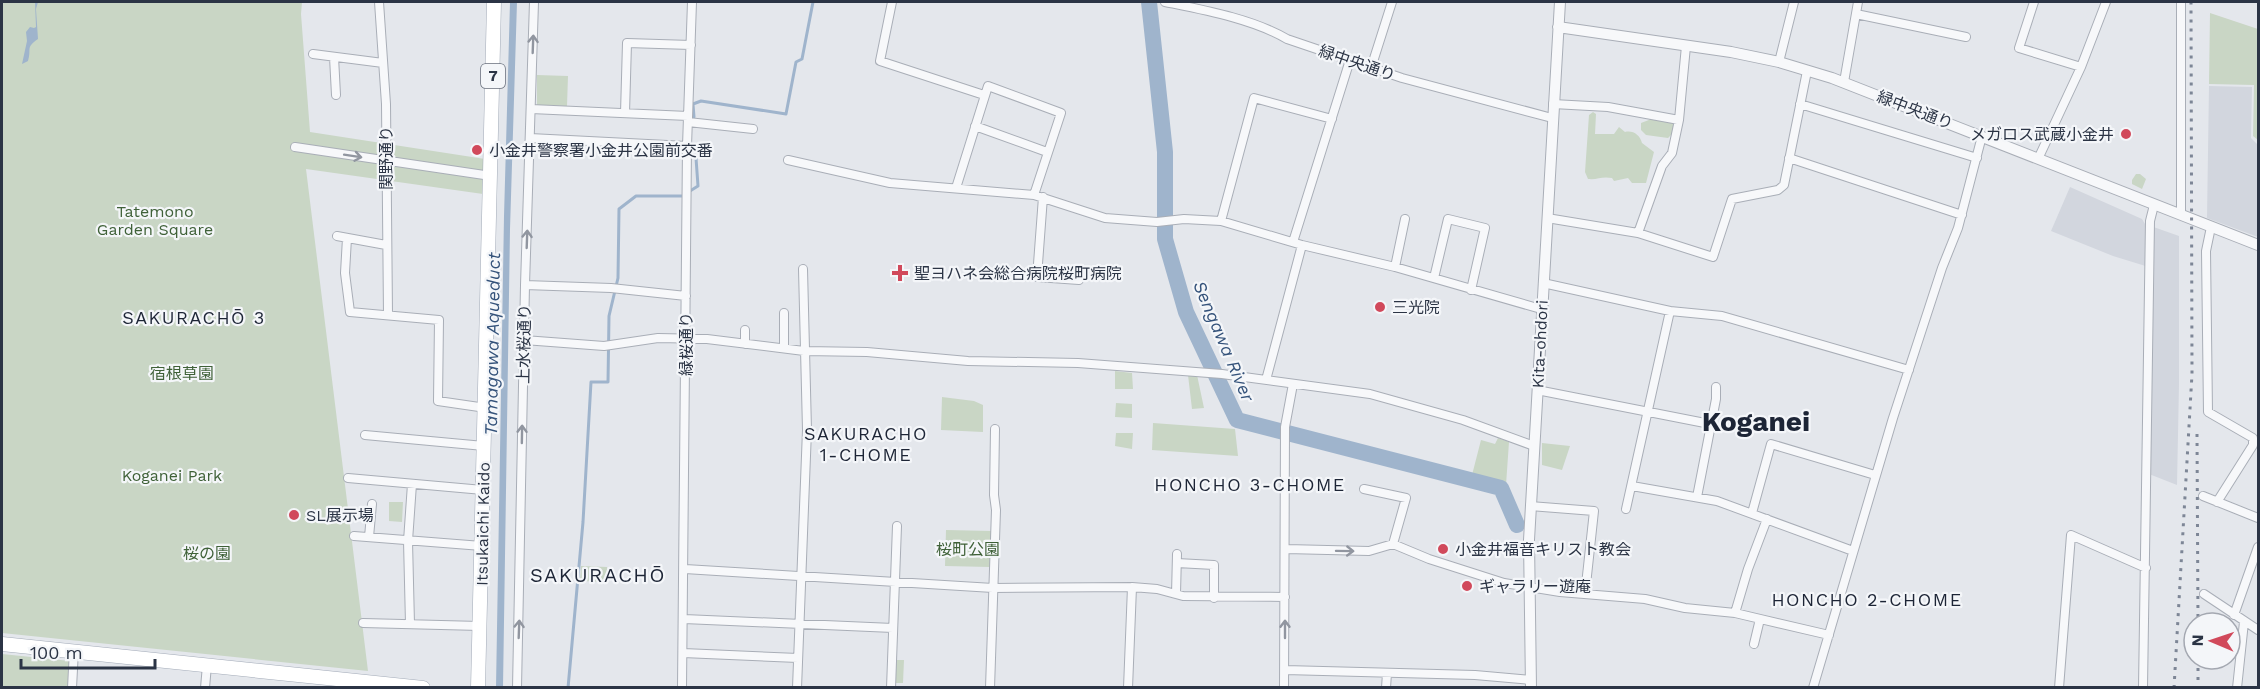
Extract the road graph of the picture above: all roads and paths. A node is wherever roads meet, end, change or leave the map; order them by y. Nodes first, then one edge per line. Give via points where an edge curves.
1 (380, 2) edge
2 (494, 2) edge
3 (534, 2) edge
4 (692, 2) edge
5 (892, 2) edge
6 (1165, 2) edge
7 (1392, 2) edge
8 (1560, 2) edge
9 (1794, 2) edge
10 (1858, 2) edge
11 (2034, 2) edge
12 (2106, 2) edge
13 (2181, 2) edge
14 (1856, 15) junction
15 (1557, 27) junction
16 (1966, 37) dead end
17 (691, 45) junction
18 (1686, 46) junction
19 (314, 54) dead end
20 (334, 57) junction
21 (1350, 60) junction
22 (1779, 62) junction
23 (383, 63) junction
24 (2081, 67) junction
25 (1371, 68) junction
26 (1807, 71) junction
27 (1844, 82) junction
28 (336, 95) dead end
29 (984, 95) junction
30 (1553, 104) junction
31 (1800, 104) junction
32 (531, 109) junction
33 (625, 114) junction
34 (1552, 118) junction
35 (688, 119) junction
36 (1332, 119) junction
37 (1679, 120) junction
38 (975, 126) junction
39 (753, 129) dead end
40 (1982, 136) junction
41 (530, 138) junction
42 (687, 146) junction
43 (295, 147) dead end
44 (1047, 152) junction
45 (1789, 158) junction
46 (1977, 158) junction
47 (2038, 159) junction
48 (788, 160) dead end
49 (387, 161) junction
50 (491, 176) junction
51 (956, 188) junction
52 (1038, 196) junction
53 (2154, 205) junction
54 (1962, 215) junction
55 (2181, 215) junction
56 (1547, 218) junction
57 (1405, 219) dead end
58 (1221, 221) junction
59 (2211, 227) junction
60 (1638, 233) junction
61 (1297, 243) junction
62 (386, 245) junction
63 (2259, 245) edge
64 (1395, 267) junction
65 (802, 269) dead end
66 (1434, 278) junction
67 (1079, 280) dead end
68 (1543, 283) junction
69 (525, 285) junction
70 (1471, 290) junction
71 (686, 296) junction
72 (1541, 309) junction
73 (1670, 311) junction
74 (784, 313) dead end
75 (388, 314) junction
76 (746, 330) dead end
77 (685, 339) junction
78 (524, 340) junction
79 (745, 344) junction
80 (784, 348) junction
81 (804, 351) junction
82 (1909, 369) junction
83 (1266, 380) junction
84 (1293, 384) junction
85 (1716, 387) dead end
86 (1537, 390) junction
87 (486, 408) junction
88 (1647, 412) junction
89 (1710, 424) junction
90 (995, 429) dead end
91 (365, 435) dead end
92 (484, 446) junction
93 (1534, 446) junction
94 (1875, 475) junction
95 (348, 478) dead end
96 (412, 484) junction
97 (1632, 486) junction
98 (1364, 489) dead end
99 (483, 490) junction
100 (2203, 496) dead end
101 (1697, 497) junction
102 (2217, 502) junction
103 (372, 504) dead end
104 (1530, 506) junction
105 (1626, 509) dead end
106 (1752, 513) junction
107 (2259, 518) edge
108 (1767, 519) junction
109 (899, 532) dead end
110 (354, 536) dead end
111 (369, 537) junction
112 (408, 541) junction
113 (1393, 544) junction
114 (482, 546) junction
115 (2259, 547) edge
116 (1286, 549) junction
117 (1853, 552) junction
118 (2146, 568) junction
119 (685, 569) junction
120 (800, 576) junction
121 (895, 583) junction
122 (1132, 587) junction
123 (993, 588) junction
124 (1529, 588) junction
125 (1176, 594) junction
126 (1585, 594) junction
127 (2204, 594) dead end
128 (1285, 597) junction
129 (1214, 598) junction
130 (2228, 611) edge
131 (2235, 611) edge
132 (1735, 613) junction
133 (684, 619) junction
134 (1760, 619) junction
135 (2244, 622) joint
136 (363, 623) dead end
137 (410, 624) junction
138 (799, 624) junction
139 (480, 626) junction
140 (893, 628) junction
141 (2259, 630) edge
142 (1829, 635) junction
143 (2, 644) edge
144 (1754, 644) dead end
145 (74, 650) junction
146 (683, 653) junction
147 (798, 658) junction
148 (207, 664) junction
149 (1284, 670) junction
150 (1387, 673) junction
151 (1531, 684) edge
152 (72, 687) edge
153 (206, 687) edge
154 (423, 687) edge
155 (478, 687) edge
156 (518, 687) edge
157 (682, 687) edge
158 (797, 687) edge
159 (891, 687) edge
160 (990, 687) edge
161 (1128, 687) edge
162 (1284, 687) edge
163 (1386, 687) edge
164 (1814, 687) edge
165 (2059, 687) edge
166 (2143, 687) edge
167 (2237, 687) edge

1 - 23 street, 関野通り
2 - 50 main road, Itsukaichi Kaido / 7
32 -> 3 street, 上水桜通り
4 - 17 street, 緑桜通り
5 - 29 street via 880,61
6 - 21 street, 緑中央通り via 1252,24
7 - 25 street
8 - 15 street, Kita-ohdori
9 - 22 street
10 - 14 street
11 - 24 street via 2015,47
12 - 24 street
13 - 55 street
14 - 16 street
14 - 27 street
15 - 18 street, 緑中央通り
15 - 30 street, Kita-ohdori
17 - 33 street via 627,43
17 - 35 street, 緑桜通り
18 - 22 street, 緑中央通り
18 - 37 street
19 - 20 street
20 - 23 street
20 - 28 street
21 - 25 street, 緑中央通り
21 - 36 street
22 - 26 street, 緑中央通り
23 - 49 street, 関野通り
24 - 47 street
25 - 34 street, 緑中央通り
26 - 27 street, 緑中央通り
26 - 31 street
27 - 40 street, 緑中央通り
29 - 38 street
29 - 44 street via 988,86 1061,113
30 - 34 street, Kita-ohdori
30 - 37 street via 1608,107
31 - 45 street
31 - 46 street
32 - 33 street
32 - 41 street, 上水桜通り
33 - 35 street
34 - 56 street, Kita-ohdori
35 - 39 street
35 - 42 street, 緑桜通り
36 - 58 street via 1254,98
36 - 61 street
37 - 60 street via 1672,153 1662,166
38 - 44 street
38 - 51 street
40 - 46 street
40 - 47 street, 緑中央通り
41 - 42 street
69 -> 41 street, 上水桜通り
42 - 71 street, 緑桜通り
43 -> 49 street
44 - 52 street
45 - 54 street
45 - 60 street via 1784,185 1778,190 1732,199 1713,257
46 - 54 street
47 - 53 street, 緑中央通り
48 - 51 street via 890,183
49 - 50 street
49 - 62 street, 関野通り
50 - 87 main road, Itsukaichi Kaido / 7
51 - 52 street
52 - 58 street via 1105,218
52 - 67 street via 1038,278
53 - 55 street, 緑中央通り
53 - 118 street via 2150,221
54 - 82 street
55 - 59 street, 緑中央通り
56 - 60 street
56 - 68 street, Kita-ohdori
57 - 64 street
58 - 61 street
59 - 63 street, 緑中央通り
59 - 102 street via 2206,251 2208,412 2253,438 2253,445
61 - 64 street
61 - 83 street
62 - 75 street, 関野通り
62 - 75 street via 342,237 350,312
64 - 66 street
65 - 81 street
66 - 70 street
66 - 70 street via 1448,219 1485,228
68 - 72 street, Kita-ohdori
68 - 73 street
69 - 71 street via 615,288
69 - 78 street, 上水桜通り
70 - 72 street
71 - 77 street, 緑桜通り
72 - 86 street, Kita-ohdori
73 - 82 street via 1722,316
73 - 88 street
74 - 80 street
75 - 87 street via 438,320 438,401
76 - 79 street
77 - 78 street via 658,338 608,345
77 - 79 street
77 - 119 street, 緑桜通り
156 -> 78 street, 上水桜通り
79 - 80 street
80 - 81 street
81 - 83 street via 1078,363
81 - 120 street via 807,430
82 - 94 street
83 - 84 street
84 - 93 street via 1370,394 1463,420
84 - 116 street via 1285,427
85 - 89 street
86 - 88 street
86 - 93 street, Kita-ohdori
87 - 92 main road, Itsukaichi Kaido / 7
88 - 89 street
88 - 97 street
89 - 101 street
90 - 123 street
91 - 92 street
92 - 99 main road, Itsukaichi Kaido / 7
93 - 104 street, Kita-ohdori
94 - 106 street via 1771,444
94 - 117 street
95 - 96 street
96 - 99 street
96 - 112 street
97 - 101 street
97 - 105 street
98 - 113 street via 1406,498
99 - 114 main road, Itsukaichi Kaido / 7
100 - 102 street
101 - 106 street
102 - 107 street
103 - 111 street
104 - 124 street, Kita-ohdori
104 - 126 street via 1594,511
106 - 108 street
108 - 117 street
108 - 132 street
109 - 121 street
110 - 111 street
111 - 112 street
112 - 114 street
112 - 137 street
116 -> 113 street via 1368,552
113 - 124 street via 1482,577
114 - 139 main road, Itsukaichi Kaido / 7
115 - 131 street
116 - 128 street
117 - 142 street
118 - 165 street via 2071,535
118 - 166 street
119 - 120 street
119 - 133 street, 緑桜通り
120 - 121 street
120 - 138 street
121 - 123 street
121 - 140 street
122 - 123 street
122 - 125 street
122 - 161 street
123 - 160 street
124 - 126 street
124 - 151 street, Kita-ohdori
125 - 129 street
125 - 129 street via 1177,558 1214,565
126 - 132 street
127 - 130 street
128 - 129 street
149 -> 128 street
132 - 134 street
133 - 138 street
133 - 146 street, 緑桜通り
134 - 142 street
134 - 144 street
135 - 141 street
135 - 167 street
136 - 137 street
137 - 139 street
138 - 140 street
138 - 147 street
139 - 155 main road, Itsukaichi Kaido / 7
140 - 159 street
142 - 164 street
143 - 145 main road
145 - 148 main road
145 - 152 street
146 - 147 street
146 - 157 street, 緑桜通り
147 - 158 street
148 - 153 street
148 - 154 main road
149 - 150 street
149 - 162 street
150 - 151 street via 1474,675
150 - 163 street

